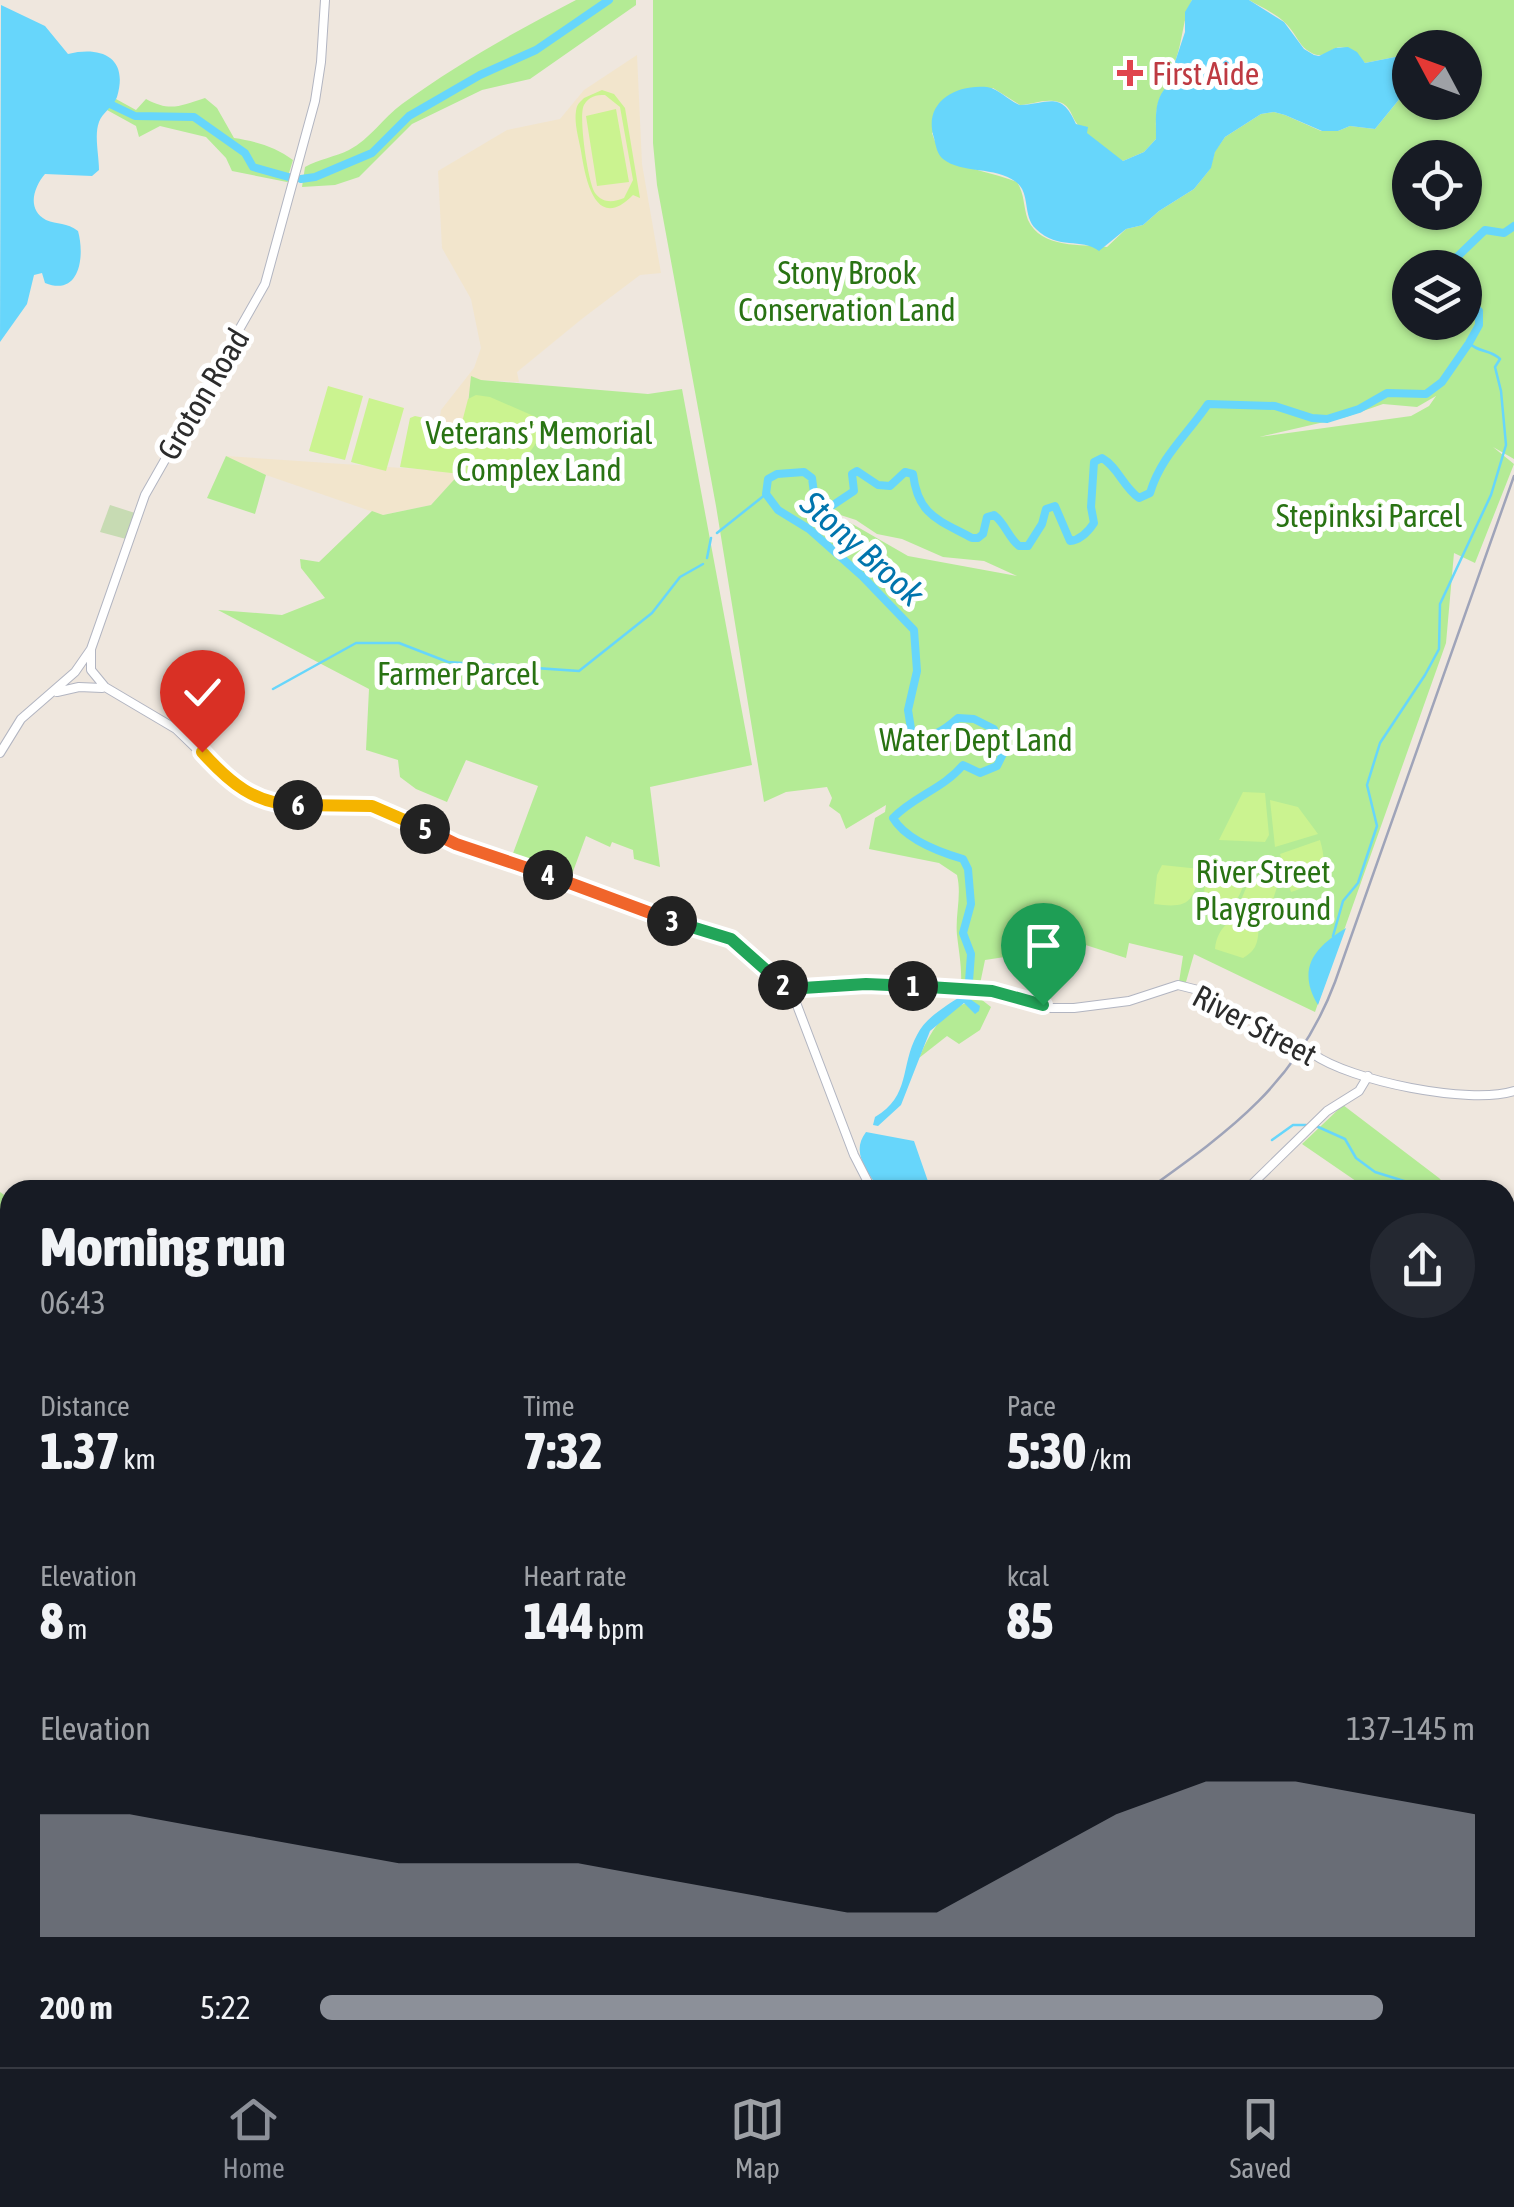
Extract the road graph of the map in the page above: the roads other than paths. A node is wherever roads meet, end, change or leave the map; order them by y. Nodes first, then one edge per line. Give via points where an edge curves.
1 (325, 0) edge
2 (91, 649) junction
3 (108, 690) junction
4 (52, 693) junction
5 (0, 752) edge
6 (787, 989) junction
7 (1368, 1076) junction
8 (1514, 1092) edge
9 (867, 1180) edge
10 (1256, 1180) edge

1 - 2 main road, Groton Road via 317,88 272,266 145,495
2 - 3 main road via 90,670
2 - 4 main road, Groton Road
3 - 4 main road
3 - 6 main road via 176,730 256,797 275,804 380,809 456,844 722,934
4 - 5 main road, Groton Road via 21,720
6 - 7 main road, River Street, bridge via 963,989 1074,1008 1129,1002 1182,986 1337,1068
6 - 9 main road
7 - 8 main road, River Street via 1471,1097
7 - 10 main road

